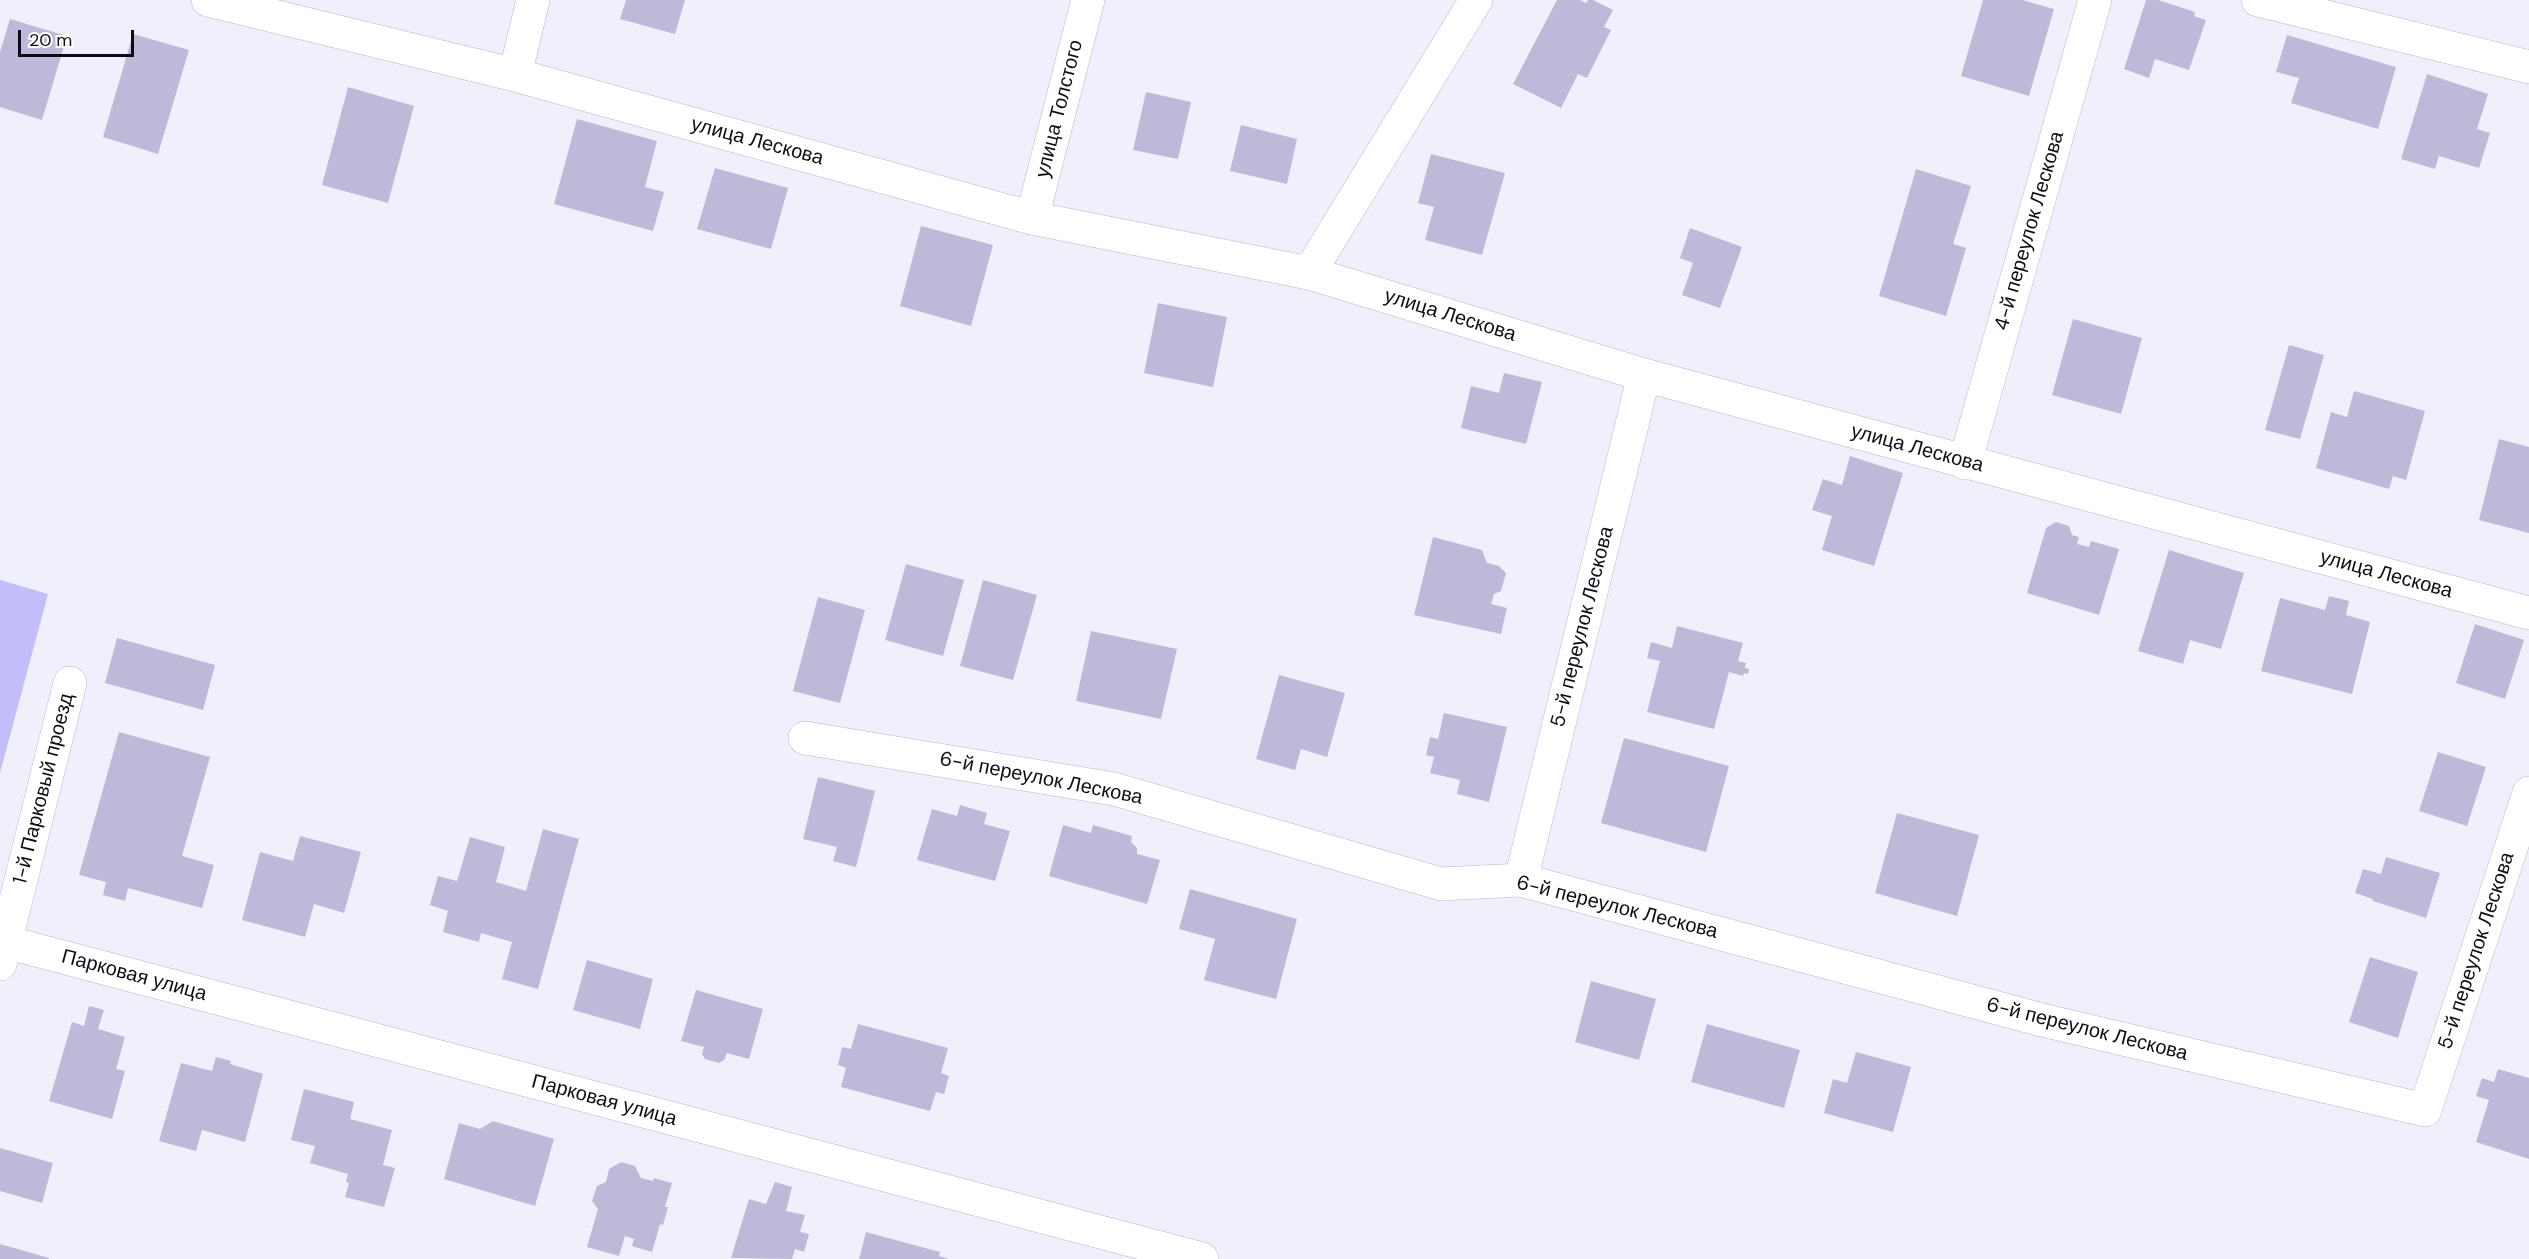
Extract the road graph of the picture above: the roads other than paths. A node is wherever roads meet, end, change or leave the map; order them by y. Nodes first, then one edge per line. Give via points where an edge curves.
1 (208, 0) edge
2 (533, 0) edge
3 (1088, 0) edge
4 (1476, 0) edge
5 (2095, 0) edge
6 (2258, 0) edge
7 (2529, 68) edge
8 (514, 75) junction
9 (1032, 218) junction
10 (1309, 273) junction
11 (1644, 375) junction
12 (1965, 463) junction
13 (2529, 613) edge
14 (70, 683) dead end
15 (805, 738) dead end
16 (2529, 793) edge
17 (1521, 880) junction
18 (3, 953) edge
19 (2425, 1110) joint
20 (1202, 1259) edge

1 - 8 street, улица Лескова
2 - 8 street
3 - 9 street, улица Толстого
4 - 10 street
5 - 12 street, 4-й переулок Лескова
6 - 7 street
8 - 9 street, улица Лескова
9 - 10 street, улица Лескова
10 - 11 street, улица Лескова
11 - 12 street, улица Лескова
11 - 17 street, 5-й переулок Лескова
12 - 13 street, улица Лескова
14 - 18 street, 1-й Парковый проезд
15 - 17 street, 6-й переулок Лескова via 1114,789 1441,885
16 - 19 street, 5-й переулок Лескова
17 - 19 street, 6-й переулок Лескова via 2042,1020
18 - 20 street, Парковая улица

